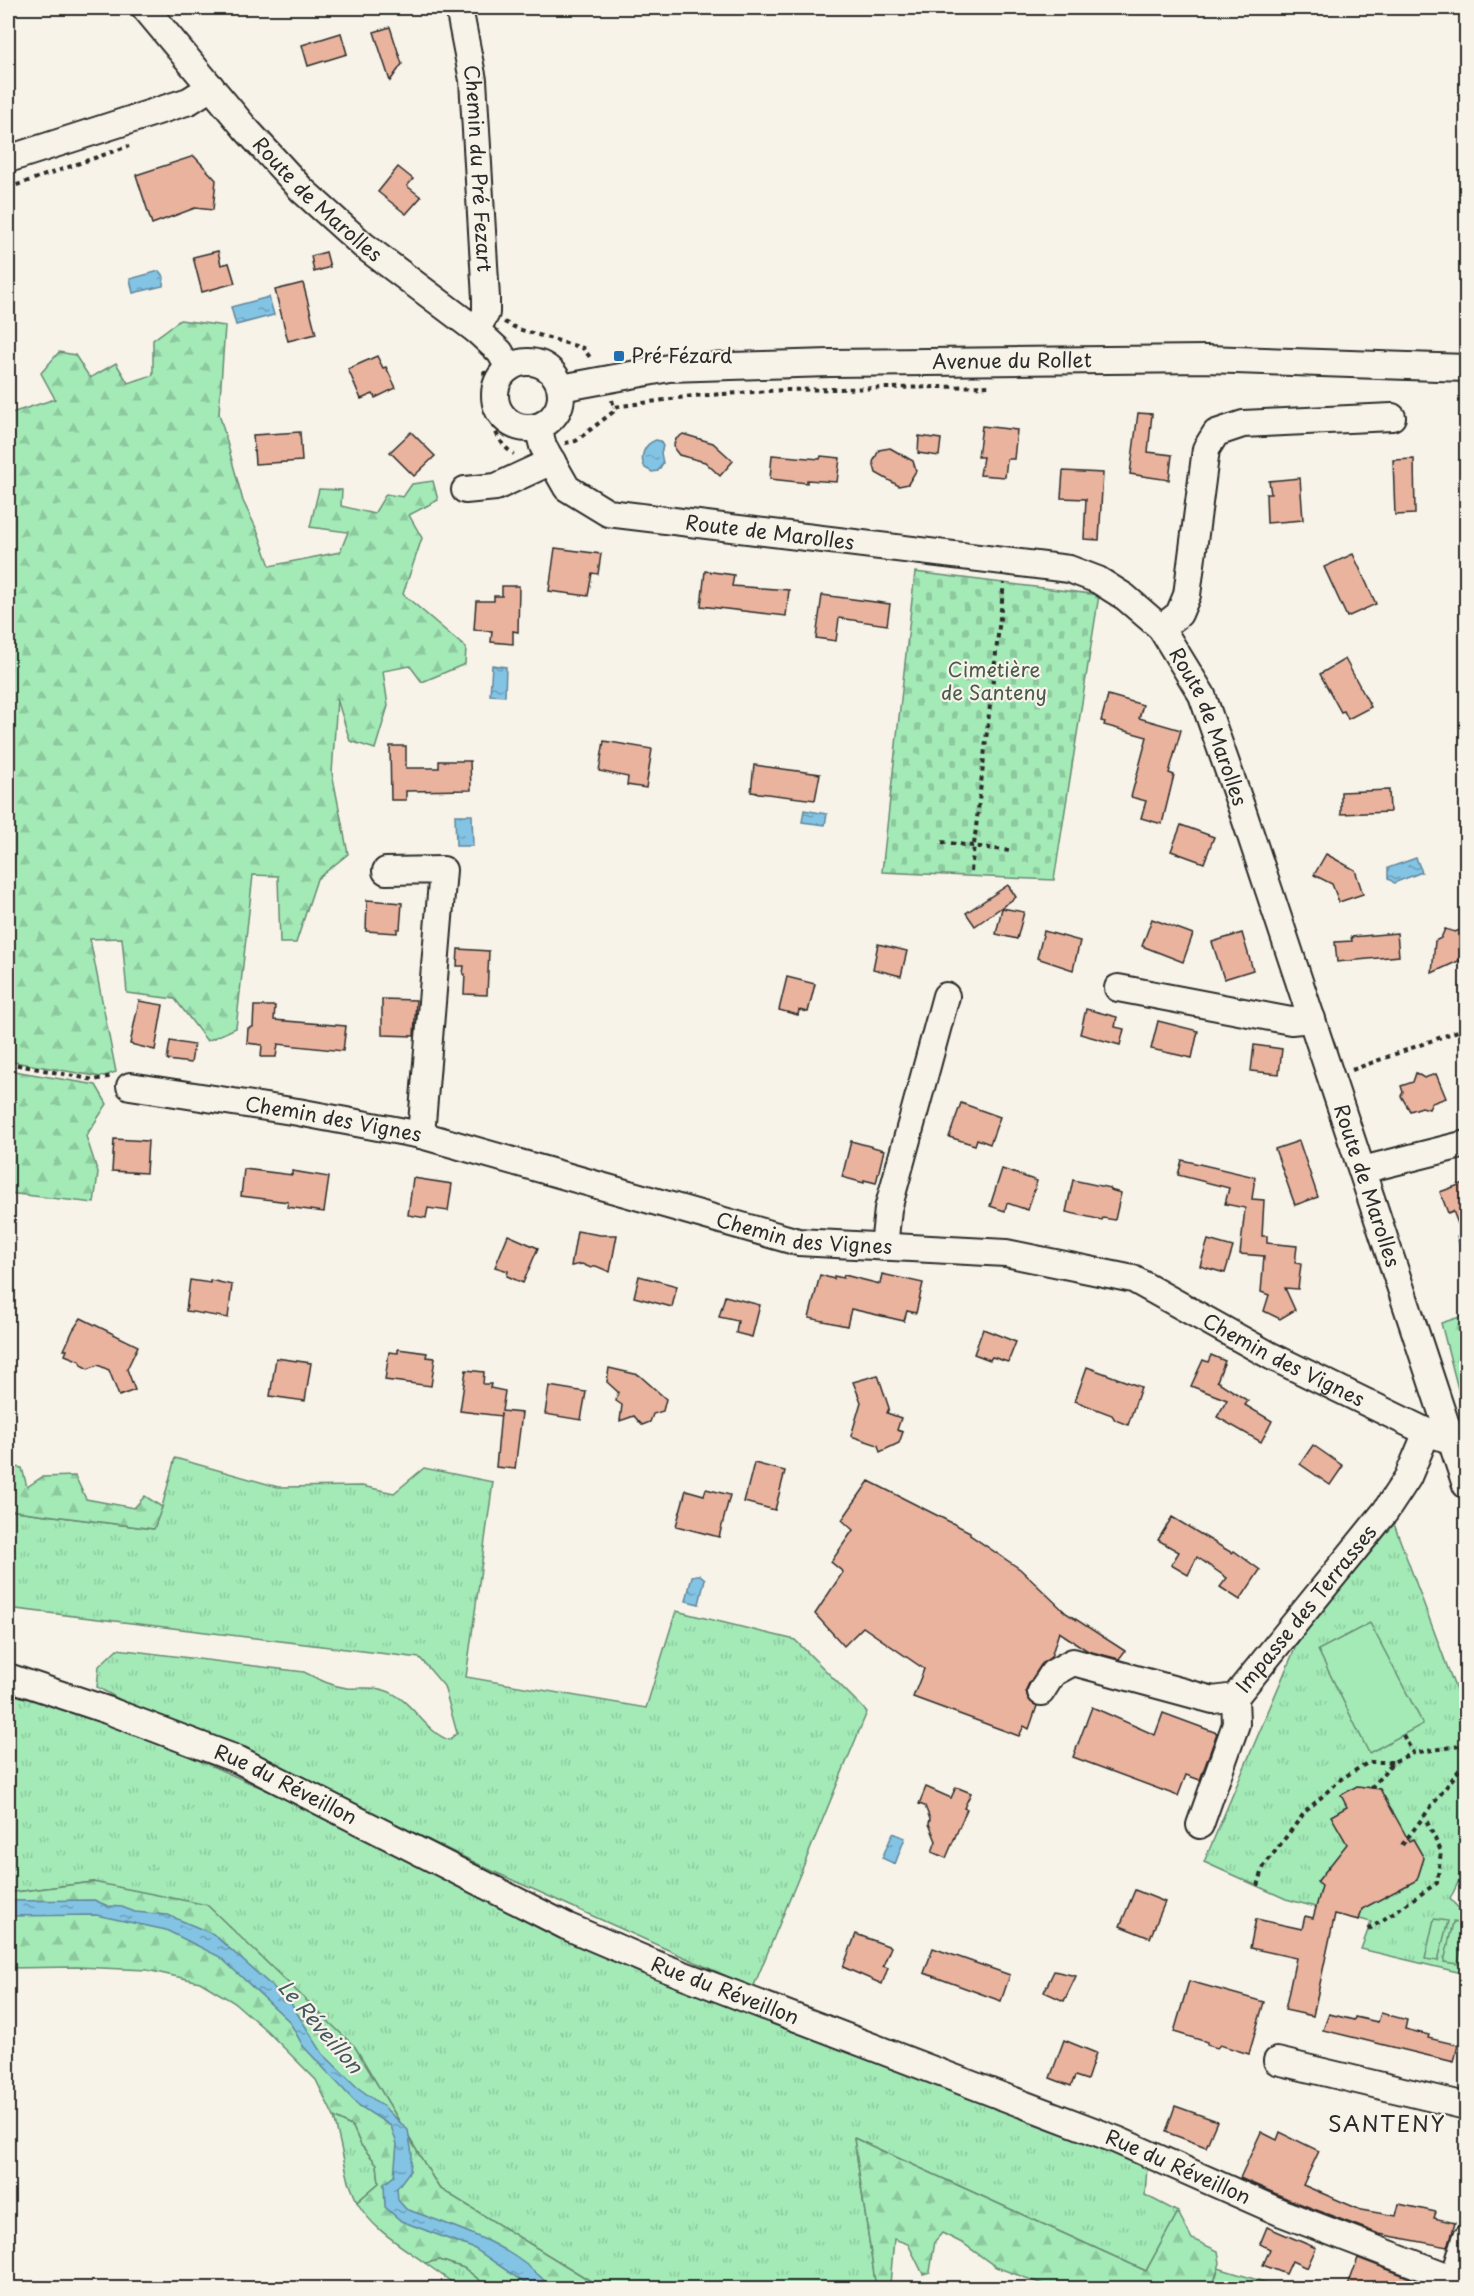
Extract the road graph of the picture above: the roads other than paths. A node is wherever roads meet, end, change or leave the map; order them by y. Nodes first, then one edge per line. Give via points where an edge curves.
1 (145, 8) edge
2 (459, 8) edge
3 (211, 87) junction
4 (8, 159) edge
5 (481, 321) junction
6 (509, 368) junction
7 (1467, 368) edge
8 (561, 388) junction
9 (1392, 417) dead end
10 (538, 427) junction
11 (552, 461) junction
12 (465, 490) dead end
13 (1161, 628) junction
14 (386, 870) dead end
15 (1118, 988) dead end
16 (946, 996) dead end
17 (1312, 1019) junction
18 (130, 1086) road end
19 (421, 1135) junction
20 (1467, 1144) edge
21 (1362, 1170) junction
22 (884, 1247) junction
23 (1427, 1432) junction
24 (1452, 1441) junction
25 (1467, 1485) edge
26 (8, 1677) edge
27 (1041, 1692) dead end
28 (1235, 1697) junction
29 (1200, 1825) dead end
30 (1277, 2061) dead end
31 (1467, 2106) edge
32 (1467, 2239) edge
33 (1452, 2284) edge

1 - 3 street, Route de Marolles
2 - 5 street, Chemin du Pré Fezart via 473,80
3 - 4 street via 189,101
3 - 5 street, Route de Marolles via 302,190 363,245
5 - 6 street, Route de Marolles
6 - 8 street via 532,362 544,366 555,375
6 - 10 street via 496,387 500,413 519,427
7 - 8 street, Avenue du Rollet via 1206,359 877,363 669,368
8 - 10 street via 558,410
9 - 13 street via 1243,424 1216,433 1206,449 1187,595 1179,614
10 - 11 street, Route de Marolles
11 - 12 street via 496,488
11 - 13 street, Route de Marolles via 567,488 608,513 1069,569 1098,580 1125,597
13 - 17 street, Route de Marolles via 1202,695
14 - 19 street via 443,870
15 - 17 street via 1291,1021
16 - 22 street via 888,1209
17 - 21 street, Route de Marolles
18 - 19 street, Chemin des Vignes
19 - 22 street, Chemin des Vignes via 798,1242
20 - 21 street
21 - 24 street, Route de Marolles
22 - 23 street, Chemin des Vignes via 1006,1253 1133,1279 1270,1356
23 - 24 street, Chemin des Vignes
23 - 28 street, Impasse des Terrasses via 1408,1478 1385,1512
24 - 25 street, Route de Marolles
26 - 33 street, Rue du Réveillon via 239,1760 566,1926 660,1966 1117,2140
27 - 28 street, Impasse des Terrasses via 1053,1673 1073,1662 1213,1700
28 - 29 street via 1236,1724
30 - 31 street
32 - 33 street

